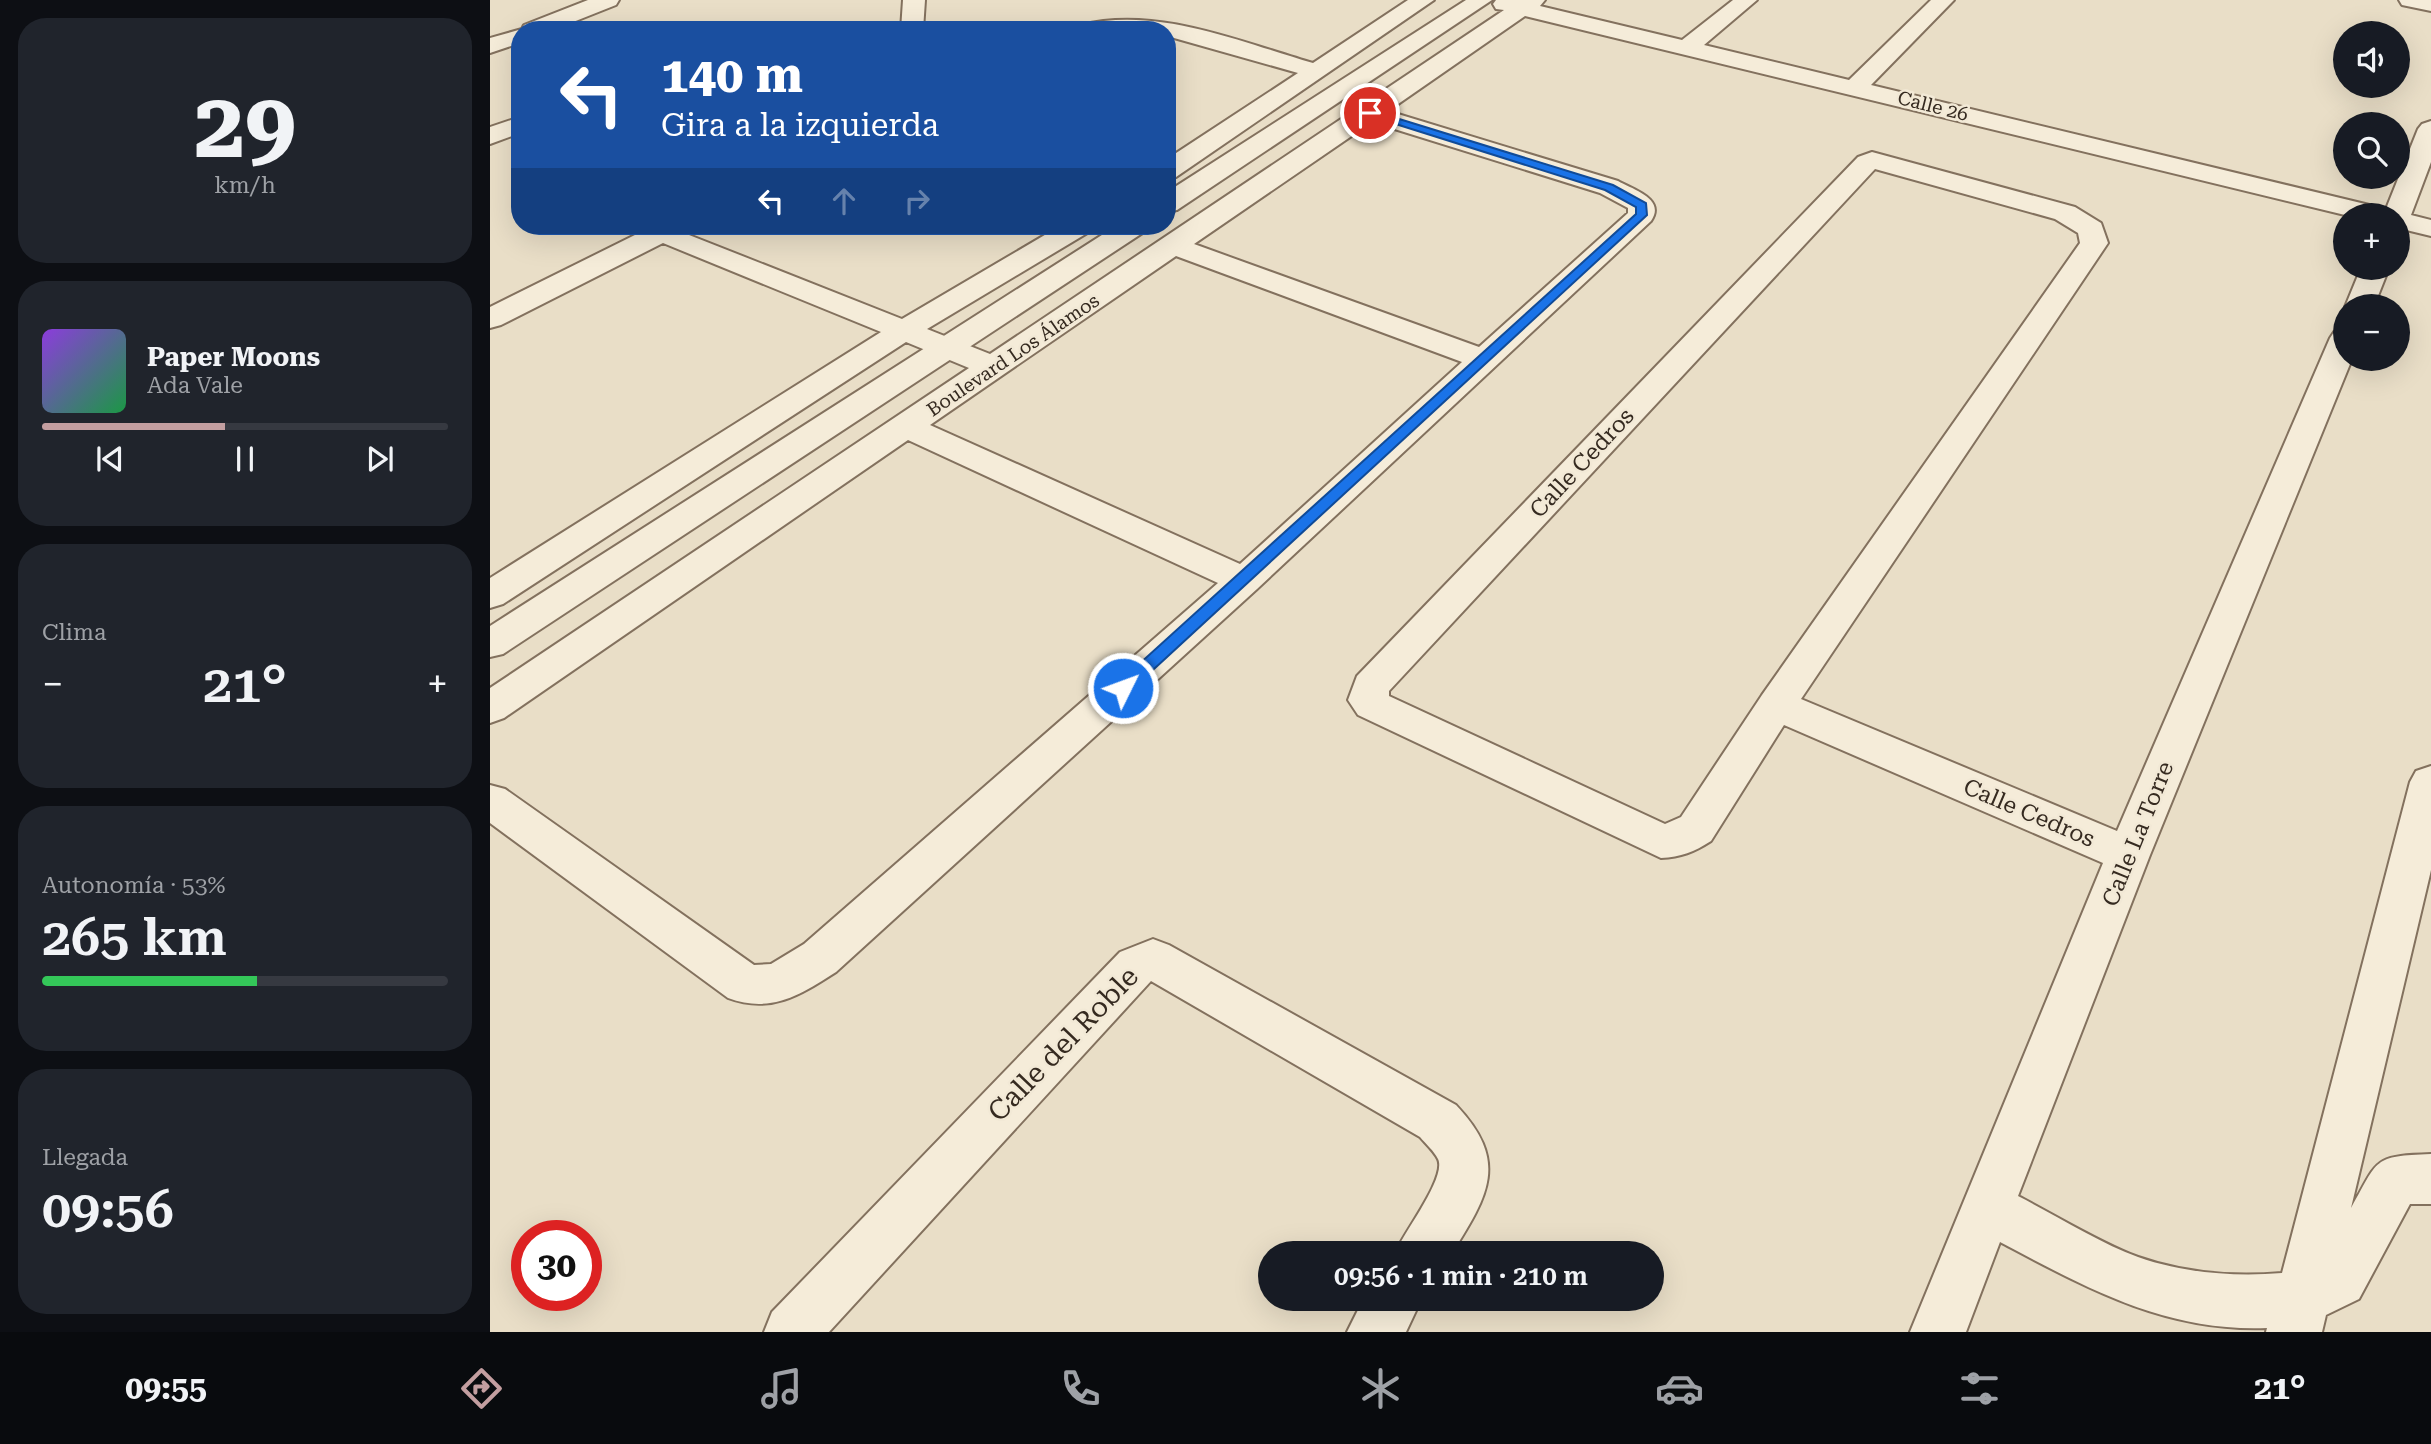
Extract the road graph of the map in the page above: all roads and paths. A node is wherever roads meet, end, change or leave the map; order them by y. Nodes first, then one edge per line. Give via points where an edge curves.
1 (608, 0) edge
2 (914, 0) edge
3 (1423, 0) edge
4 (1481, 0) edge
5 (1488, 0) edge
6 (1746, 0) edge
7 (1943, 0) edge
8 (2410, 0) edge
9 (1528, 4) edge
10 (2431, 4) edge
11 (555, 21) edge
12 (913, 21) edge
13 (1176, 31) edge
14 (511, 38) edge
15 (490, 46) edge
16 (1687, 48) junction
17 (1317, 71) junction
18 (1856, 87) junction
19 (1370, 113) junction
20 (511, 128) edge
21 (2431, 129) edge
22 (490, 136) edge
23 (1176, 165) edge
24 (1176, 198) edge
25 (2403, 203) edge
26 (2333, 204) edge
27 (2410, 222) edge
28 (2431, 228) edge
29 (659, 235) edge
30 (681, 235) edge
31 (1064, 235) edge
32 (1120, 235) edge
33 (1175, 246) junction
34 (490, 319) edge
35 (905, 330) junction
36 (948, 347) junction
37 (1484, 360) junction
38 (994, 367) junction
39 (2333, 367) edge
40 (906, 427) junction
41 (1244, 580) junction
42 (490, 595) edge
43 (490, 644) edge
44 (1776, 705) junction
45 (490, 708) edge
46 (2431, 782) edge
47 (490, 800) edge
48 (2128, 855) junction
49 (2431, 1179) edge
50 (1988, 1208) junction
51 (1429, 1241) edge
52 (1387, 1311) edge
53 (2298, 1315) edge
54 (792, 1332) edge
55 (1375, 1332) edge
56 (1938, 1332) edge

1 - 11 street
2 - 12 street
3 - 17 street
4 - 24 street
5 - 9 street, Calle 26
6 - 16 street
7 - 18 street
8 - 10 street
9 - 16 street, Calle 26
9 - 19 street, Boulevard Los Álamos
13 - 17 street
14 - 15 street
16 - 18 street, Calle 26
17 - 23 street
18 - 26 street, Calle 26
19 - 33 street, Boulevard Los Álamos
19 - 37 street via 1616,190 1642,205 1641,215
20 - 22 street
21 - 25 street
27 - 28 street
29 - 34 street
30 - 35 street
31 - 35 street
32 - 36 street, Boulevard Los Álamos
33 - 37 street
33 - 38 street, Boulevard Los Álamos
35 - 36 street
35 - 42 street
36 - 38 street
36 - 43 street, Boulevard Los Álamos
37 - 41 street
38 - 40 street, Boulevard Los Álamos
39 - 48 street, Calle La Torre
40 - 41 street
40 - 45 street, Boulevard Los Álamos
41 - 47 street via 820,958 779,982 759,987 744,984
44 - 44 street, Calle Cedros via 2094,243 2091,229 2065,213 1881,160 1867,162 1368,692 1368,701 1380,710 1661,841 1678,840 1696,829
44 - 48 street, Calle Cedros
46 - 53 street
48 - 50 street, Calle La Torre
49 - 53 street via 2395,1180 2340,1280
50 - 53 street via 2132,1282 2193,1298 2255,1302
50 - 56 street, Calle La Torre
51 - 54 street, Calle del Roble via 1461,1186 1466,1164 1456,1141 1438,1121 1153,959 1136,966
52 - 55 street

